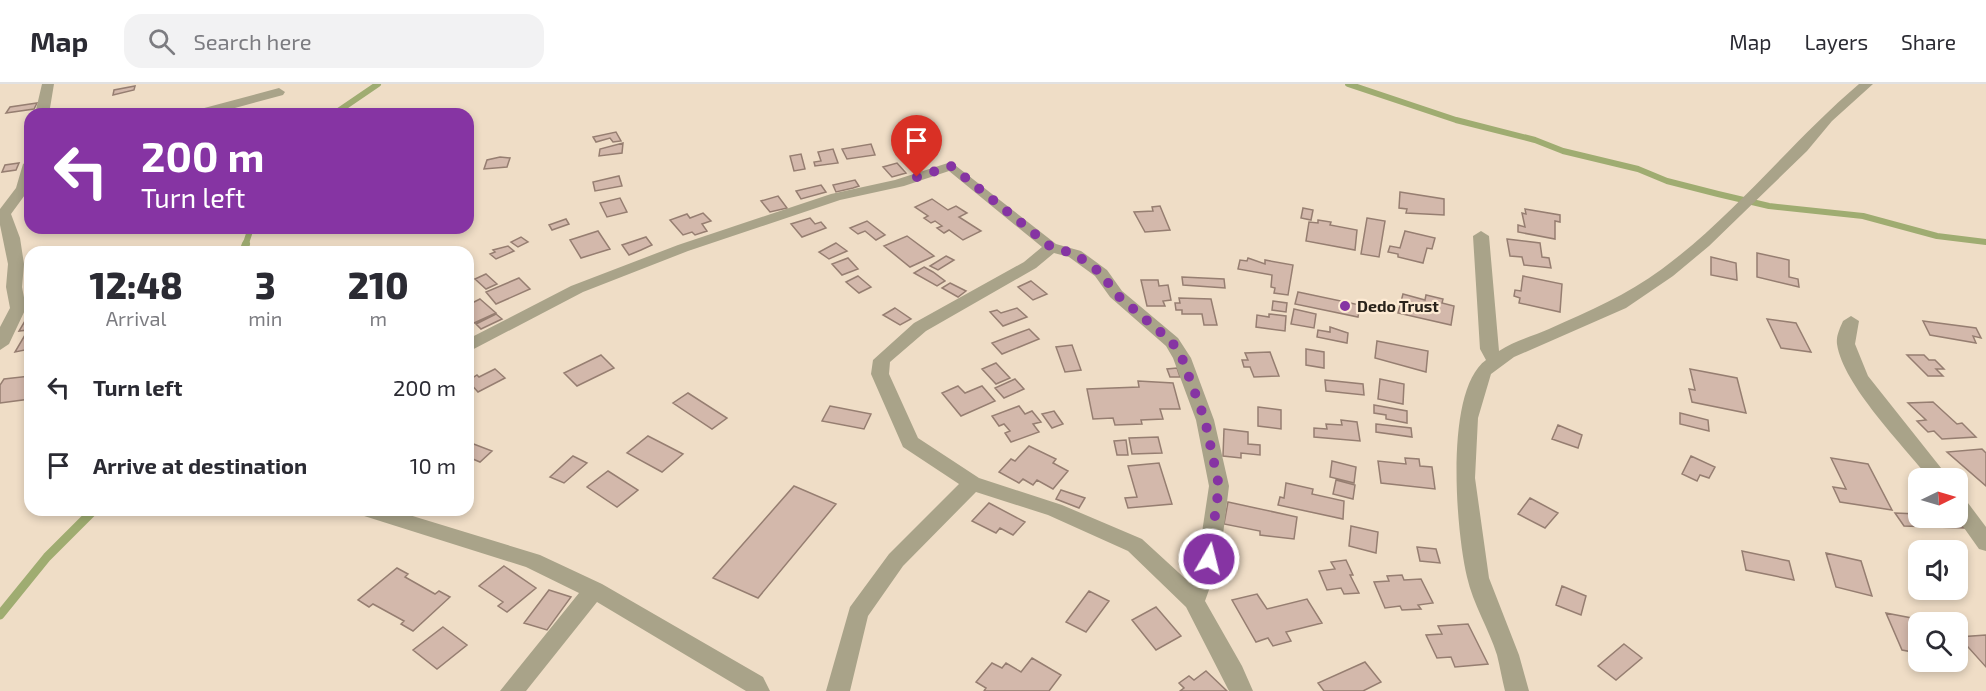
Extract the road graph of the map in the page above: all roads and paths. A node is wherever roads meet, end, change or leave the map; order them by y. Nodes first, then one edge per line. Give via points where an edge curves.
1 (48, 84) edge
2 (1867, 84) edge
3 (279, 92) dead end
4 (43, 108) edge
5 (220, 108) edge
6 (24, 185) edge
7 (1481, 236) dead end
8 (1051, 247) junction
9 (1851, 321) dead end
10 (0, 343) edge
11 (474, 343) edge
12 (1496, 362) junction
13 (1931, 468) edge
14 (972, 483) junction
15 (387, 516) edge
16 (1968, 518) edge
17 (1986, 543) edge
18 (594, 590) junction
19 (1194, 601) junction
20 (512, 691) edge
21 (758, 691) edge
22 (838, 691) edge
23 (1241, 691) edge
24 (1517, 691) edge

1 - 4 street
2 - 12 street via 1827,118 1802,148 1704,243 1667,273 1620,304 1508,353
3 - 5 street
6 - 10 street via 4,214 16,264 14,287 18,308
7 - 12 street via 1488,349
8 - 11 street via 951,166 899,183 836,196 683,248 577,289
8 - 14 street via 1030,265 920,327 882,360 880,374 910,442
8 - 19 street via 1075,254 1101,273 1116,294 1172,342 1182,358 1205,420 1219,486 1209,559
9 - 13 street via 1846,341 1851,360 1874,397
12 - 24 street via 1483,371 1469,418 1465,478 1478,578 1508,655
14 - 19 street via 1055,510 1135,545
14 - 22 street via 896,560 858,613
15 - 18 street via 533,561
16 - 17 street
18 - 20 street
18 - 21 street via 755,684
19 - 23 street

